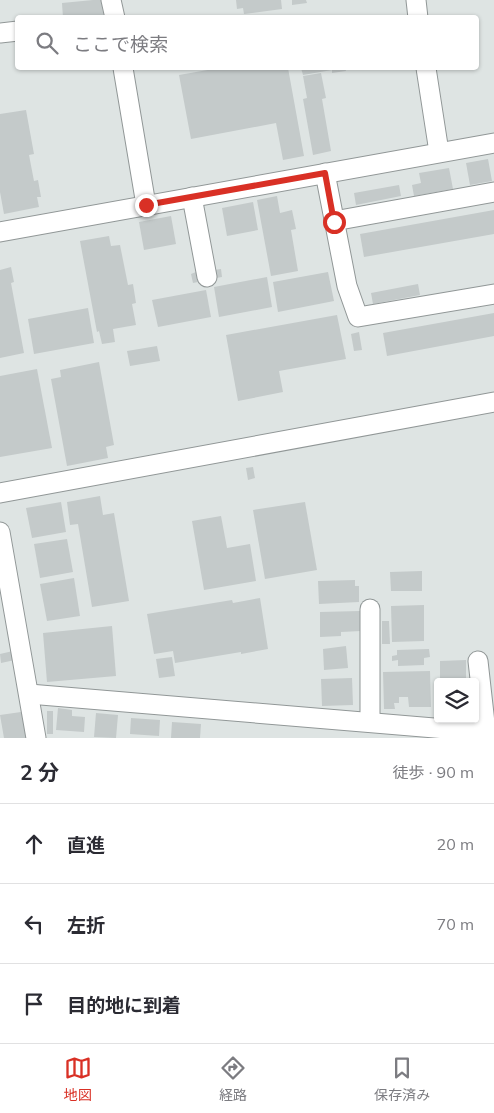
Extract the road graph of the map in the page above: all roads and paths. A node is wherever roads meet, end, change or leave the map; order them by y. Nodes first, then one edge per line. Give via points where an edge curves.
1 (111, 0) edge
2 (416, 0) edge
3 (114, 15) edge
4 (418, 15) edge
5 (15, 31) edge
6 (0, 33) edge
7 (123, 70) edge
8 (426, 70) edge
9 (494, 143) edge
10 (439, 152) junction
11 (325, 173) junction
12 (494, 192) edge
13 (192, 196) junction
14 (146, 205) junction
15 (334, 222) junction
16 (0, 232) edge
17 (207, 277) dead end
18 (494, 294) edge
19 (494, 402) edge
20 (0, 493) edge
21 (0, 532) edge
22 (370, 609) dead end
23 (478, 661) dead end
24 (28, 694) junction
25 (370, 722) junction
26 (490, 732) edge
27 (36, 738) edge

1 - 3 street
2 - 4 street
5 - 6 street
7 - 14 street
8 - 10 street
9 - 10 street
10 - 11 street
11 - 13 street
11 - 15 street
12 - 15 street
13 - 14 street
13 - 17 street
14 - 16 street
15 - 18 street via 347,286 358,317
19 - 20 street
21 - 24 street
22 - 25 street
23 - 26 street
24 - 25 street
24 - 27 street
25 - 26 street

